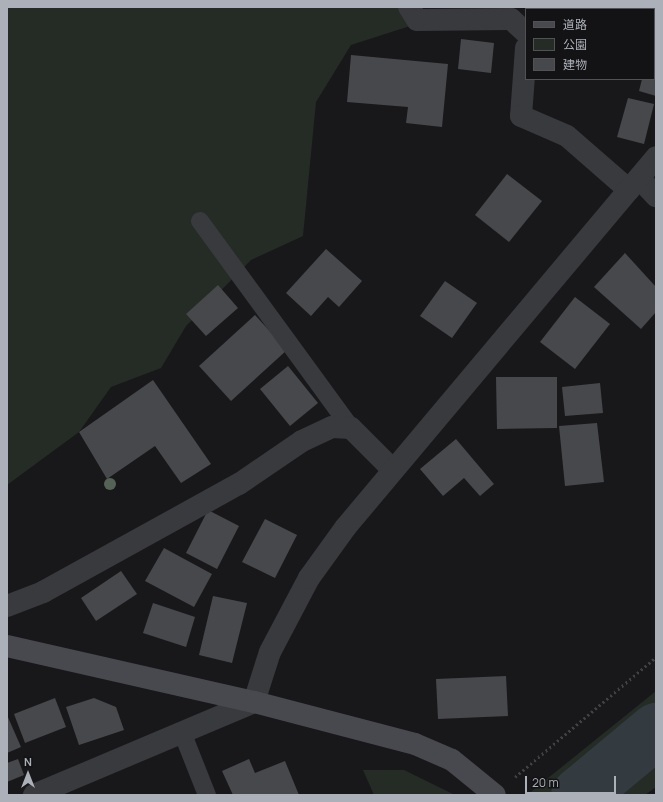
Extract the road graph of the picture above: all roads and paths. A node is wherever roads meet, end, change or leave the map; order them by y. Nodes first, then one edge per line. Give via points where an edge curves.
1 (409, 7) edge
2 (525, 32) edge
3 (525, 62) edge
4 (656, 157) edge
5 (634, 184) junction
6 (656, 196) edge
7 (200, 221) dead end
8 (351, 428) junction
9 (392, 469) junction
10 (7, 606) edge
11 (7, 646) edge
12 (656, 657) edge
13 (254, 702) junction
14 (182, 732) junction
15 (34, 795) edge
16 (207, 795) edge
17 (494, 795) edge

1 - 2 street via 417,20 511,19
3 - 5 street via 521,116 567,136
4 - 5 street
5 - 6 street
5 - 9 street
7 - 8 lane
8 - 9 street
8 - 10 street via 332,427 302,441 240,484 44,592
9 - 13 street via 309,578 270,652
11 - 13 street
12 - 17 path
13 - 14 street
13 - 17 street via 421,746 452,760
14 - 15 street
14 - 16 lane

